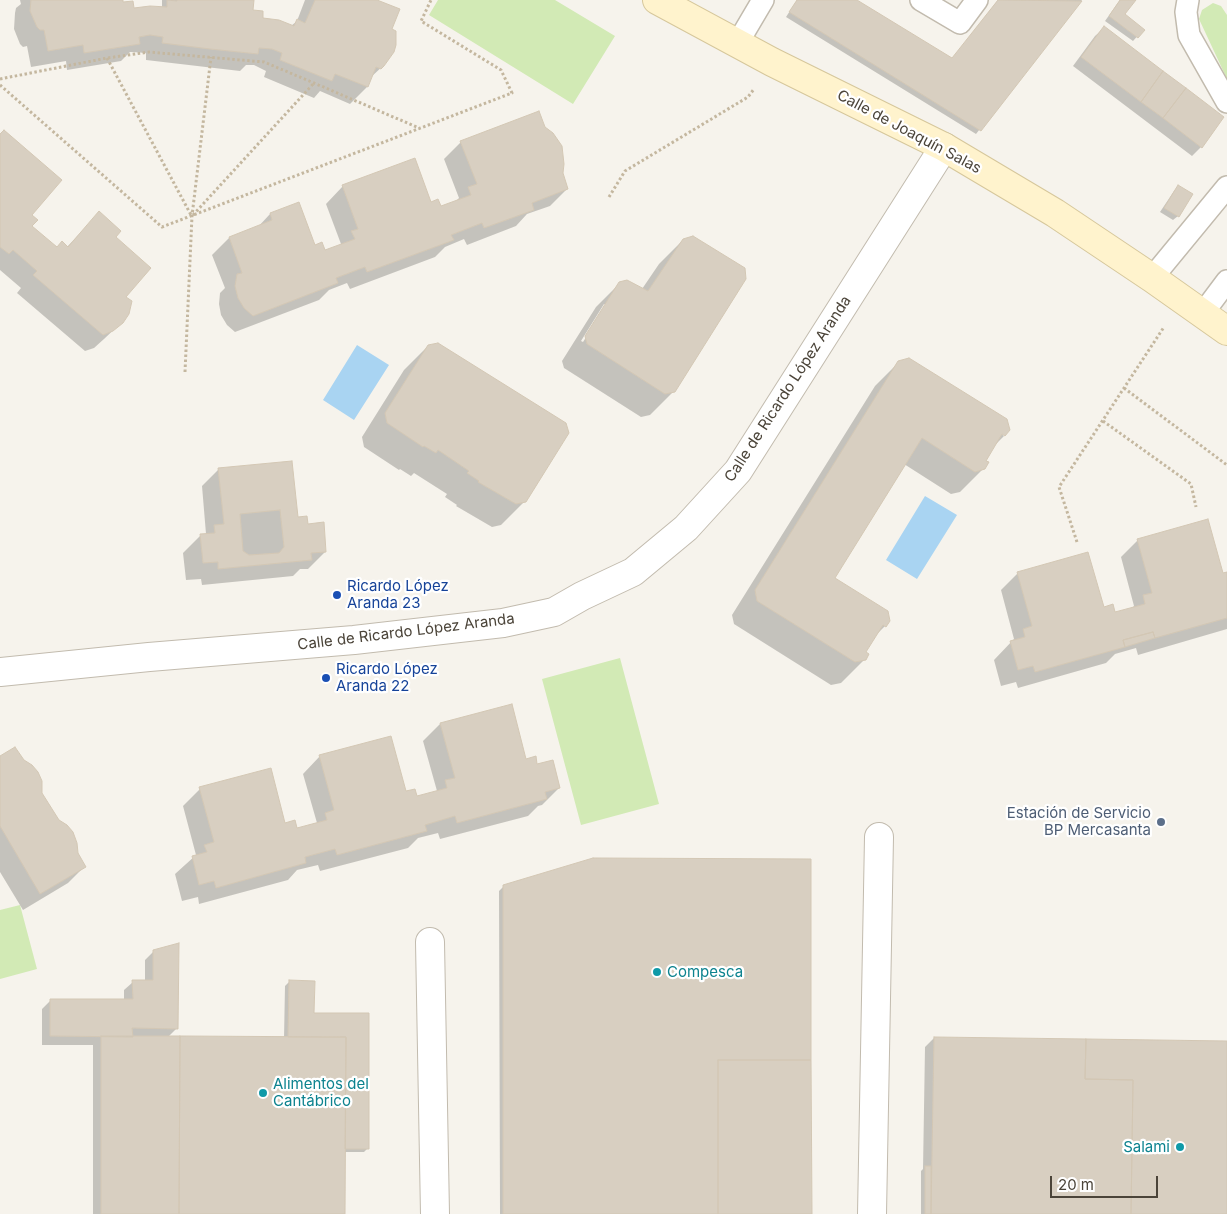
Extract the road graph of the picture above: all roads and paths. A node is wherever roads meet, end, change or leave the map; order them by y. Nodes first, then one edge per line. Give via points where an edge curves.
1 (432, 0) edge
2 (657, 0) edge
3 (763, 0) edge
4 (921, 0) edge
5 (977, 0) edge
6 (1188, 0) edge
7 (737, 44) junction
8 (211, 57) junction
9 (107, 58) junction
10 (772, 62) junction
11 (0, 79) edge
12 (314, 83) junction
13 (0, 85) edge
14 (1227, 102) edge
15 (419, 129) junction
16 (944, 147) junction
17 (1227, 187) edge
18 (609, 197) dead end
19 (192, 216) junction
20 (1152, 278) junction
21 (1227, 281) edge
22 (1193, 306) junction
23 (1227, 331) edge
24 (185, 372) dead end
25 (1124, 388) junction
26 (1103, 421) junction
27 (1227, 465) edge
28 (1196, 507) dead end
29 (1077, 542) dead end
30 (0, 672) edge
31 (879, 837) dead end
32 (430, 942) dead end
33 (435, 1214) edge
34 (872, 1214) edge

1 - 15 path via 421,21 500,70 512,93
2 - 7 street, Calle de Joaquín Salas
3 - 7 lane
4 - 5 lane via 960,23
6 - 14 lane via 1189,35
7 - 10 street, Calle de Joaquín Salas
8 - 9 path via 149,52
8 - 12 path via 264,62
8 - 19 path
9 - 11 path
9 - 19 path
10 - 16 street, Calle de Joaquín Salas
10 - 18 path via 748,97 625,171
12 - 15 path
12 - 19 path
13 - 19 path via 162,227
15 - 19 path
16 - 20 street, Calle de Joaquín Salas via 1055,213
16 - 30 street, Calle de Ricardo López Aranda via 738,471 686,528 633,572 554,612 502,623 354,640
17 - 20 lane
19 - 24 path
20 - 22 street, Calle de Joaquín Salas
21 - 22 lane
22 - 23 street, Calle de Joaquín Salas
22 - 25 path
25 - 26 path
25 - 27 path
26 - 28 path via 1192,484
26 - 29 path via 1059,487
31 - 34 street
32 - 33 street

